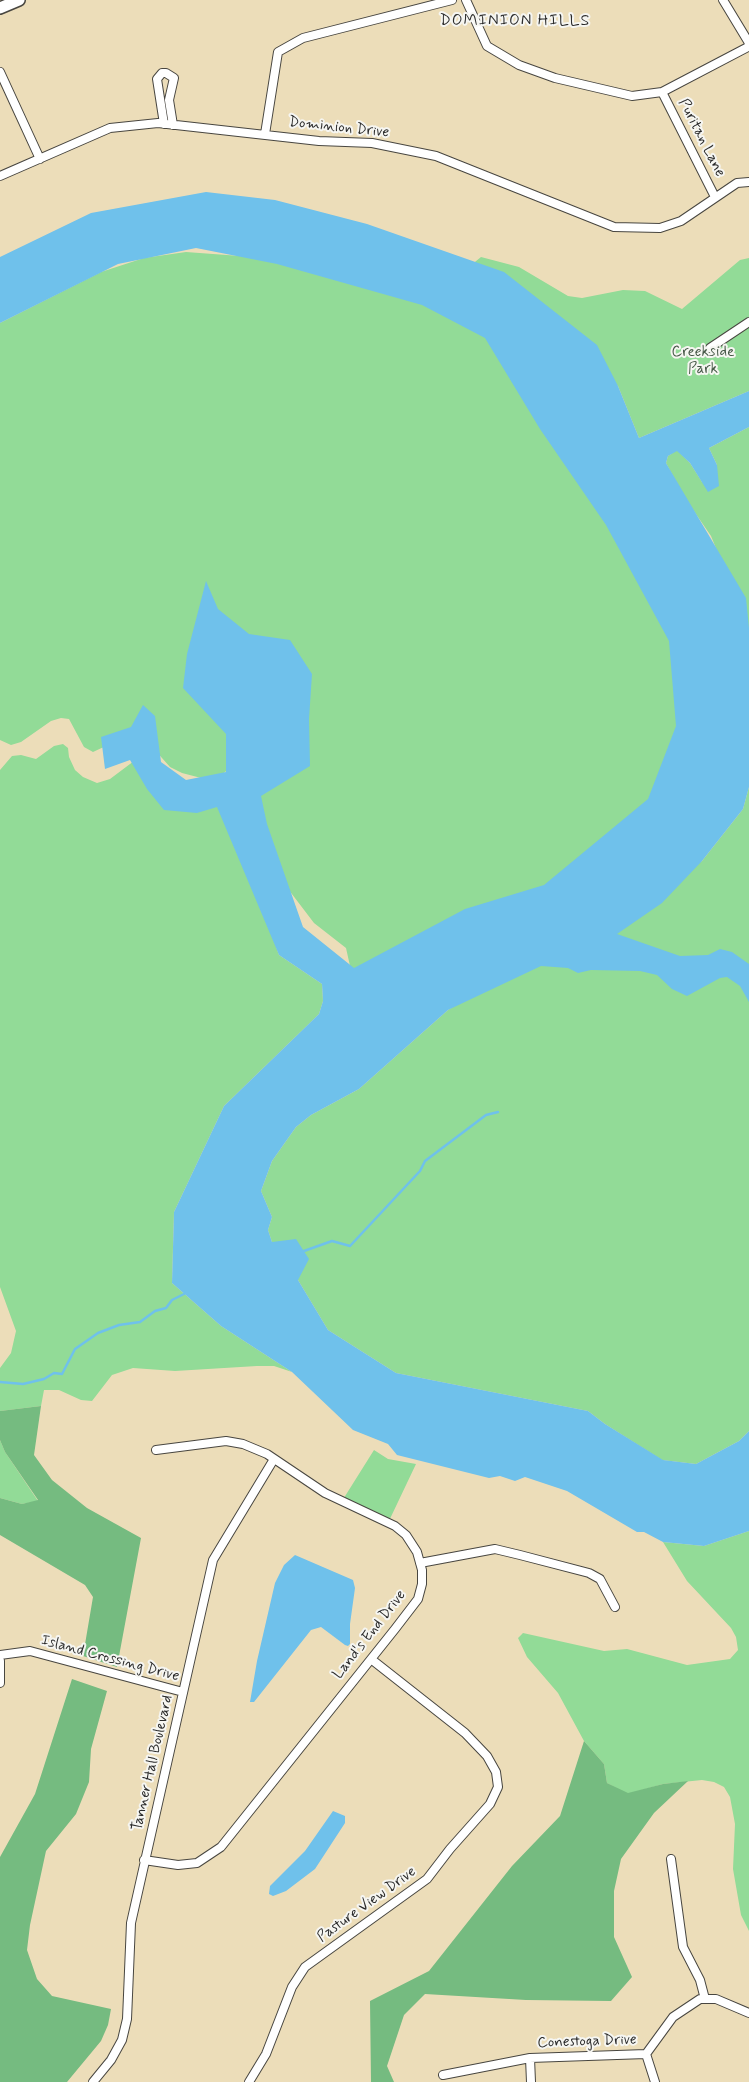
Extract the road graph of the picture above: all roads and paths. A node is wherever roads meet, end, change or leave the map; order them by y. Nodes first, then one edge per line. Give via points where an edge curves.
1 (19, 0) edge
2 (452, 0) edge
3 (466, 0) edge
4 (723, 0) edge
5 (0, 8) edge
6 (749, 45) edge
7 (0, 72) edge
8 (662, 92) junction
9 (164, 124) junction
10 (173, 125) junction
11 (265, 134) junction
12 (40, 159) junction
13 (0, 176) edge
14 (749, 182) edge
15 (715, 197) junction
16 (749, 322) edge
17 (710, 348) dead end
18 (156, 1450) dead end
19 (274, 1459) junction
20 (420, 1563) junction
21 (615, 1607) dead end
22 (0, 1655) edge
23 (371, 1659) junction
24 (0, 1661) edge
25 (0, 1683) edge
26 (183, 1692) junction
27 (671, 1859) dead end
28 (144, 1860) junction
29 (705, 1999) junction
30 (749, 2013) edge
31 (646, 2054) junction
32 (530, 2058) junction
33 (443, 2075) dead end
34 (93, 2082) edge
35 (249, 2082) edge
36 (531, 2082) edge
37 (655, 2082) edge

1 - 5 street
2 - 11 street via 303,38 278,52
3 - 8 street via 487,46 519,64 555,78 632,96
4 - 6 street
6 - 8 street
7 - 12 street
8 - 15 street, Puritan Lane
9 - 10 street, Dominion Drive
9 - 10 street via 166,100
9 - 12 street, Dominion Drive via 110,128
10 - 11 street, Dominion Drive
11 - 15 street, Dominion Drive via 372,143 436,156 614,227 660,228 681,221
12 - 13 street, Dominion Drive
14 - 15 street, Dominion Drive via 737,183
16 - 17 street
18 - 19 street, Land's End Drive via 226,1441 244,1444
19 - 20 street, Land's End Drive via 325,1493 395,1526 406,1535
19 - 26 street, Tanner Hall Boulevard via 213,1560
20 - 21 street via 495,1549 589,1572 600,1579
20 - 23 street, Land's End Drive via 422,1584 418,1599
22 - 26 street, Island Crossing Drive via 30,1651
23 - 28 street, Land's End Drive via 221,1847 197,1863 178,1865
23 - 35 street, Pasture View Drive via 465,1733 487,1756 496,1772 498,1787 490,1804 427,1879 306,1967 292,1987 266,2054
24 - 25 street
26 - 28 street, Tanner Hall Boulevard
27 - 29 street via 683,1947 700,1980
28 - 34 street, Tanner Hall Boulevard via 131,1923 127,2019 122,2040
29 - 30 street via 716,1999
29 - 31 street via 673,2017
31 - 32 street, Conestoga Drive
31 - 37 street
32 - 33 street, Conestoga Drive
32 - 36 street, Conestoga Drive

